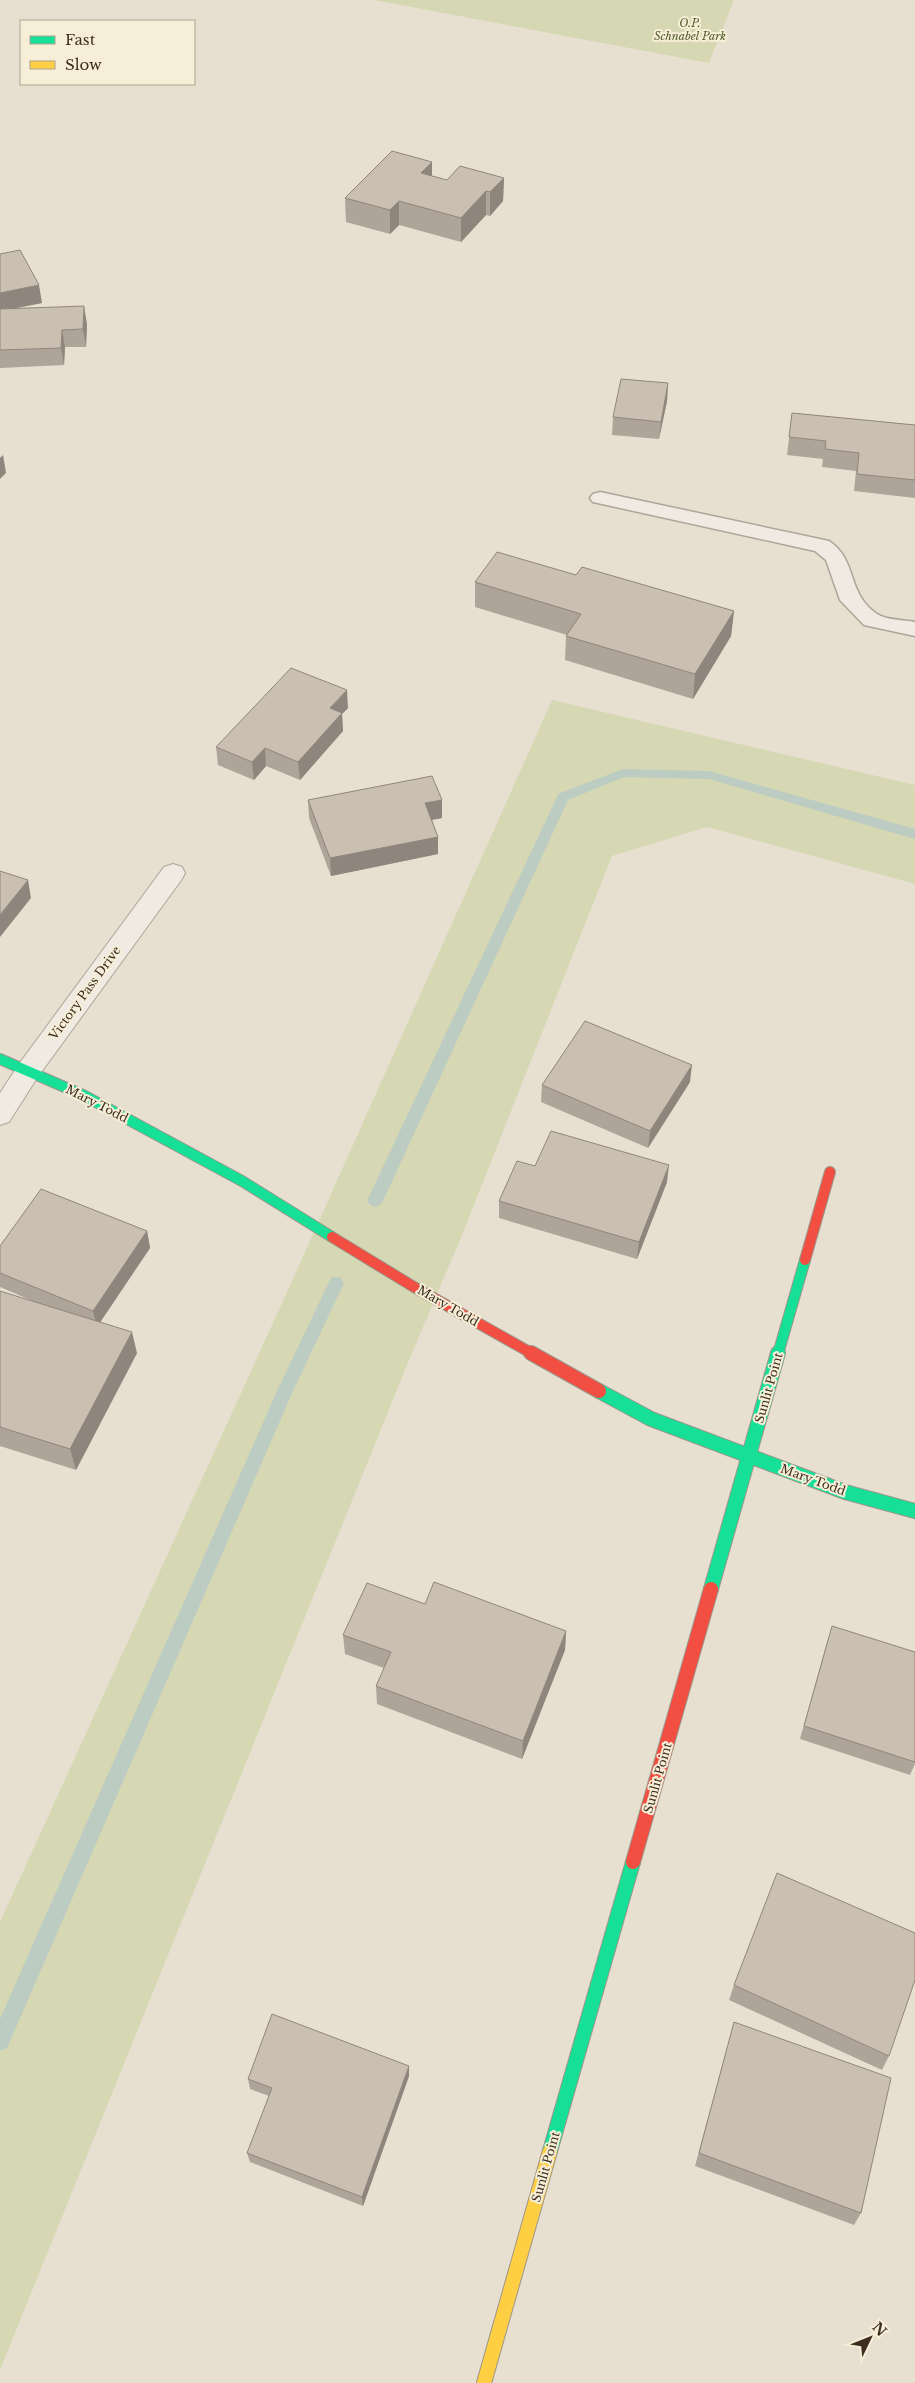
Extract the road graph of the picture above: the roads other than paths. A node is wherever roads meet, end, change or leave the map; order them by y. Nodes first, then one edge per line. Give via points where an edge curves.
1 (600, 498) dead end
2 (915, 629) edge
3 (174, 873) dead end
4 (0, 1059) edge
5 (28, 1071) junction
6 (0, 1115) edge
7 (830, 1172) dead end
8 (750, 1457) junction
9 (915, 1511) edge
10 (484, 2383) edge

1 - 2 lane via 822,546 836,558 847,595 871,620
3 - 5 street, Victory Pass Drive
4 - 5 street, Mary Todd
5 - 6 street, Victory Pass Drive
5 - 8 street, Mary Todd via 83,1095 242,1181 414,1287 651,1419
7 - 8 street, Sunlit Point
8 - 9 street, Mary Todd via 845,1492
8 - 10 street, Sunlit Point

